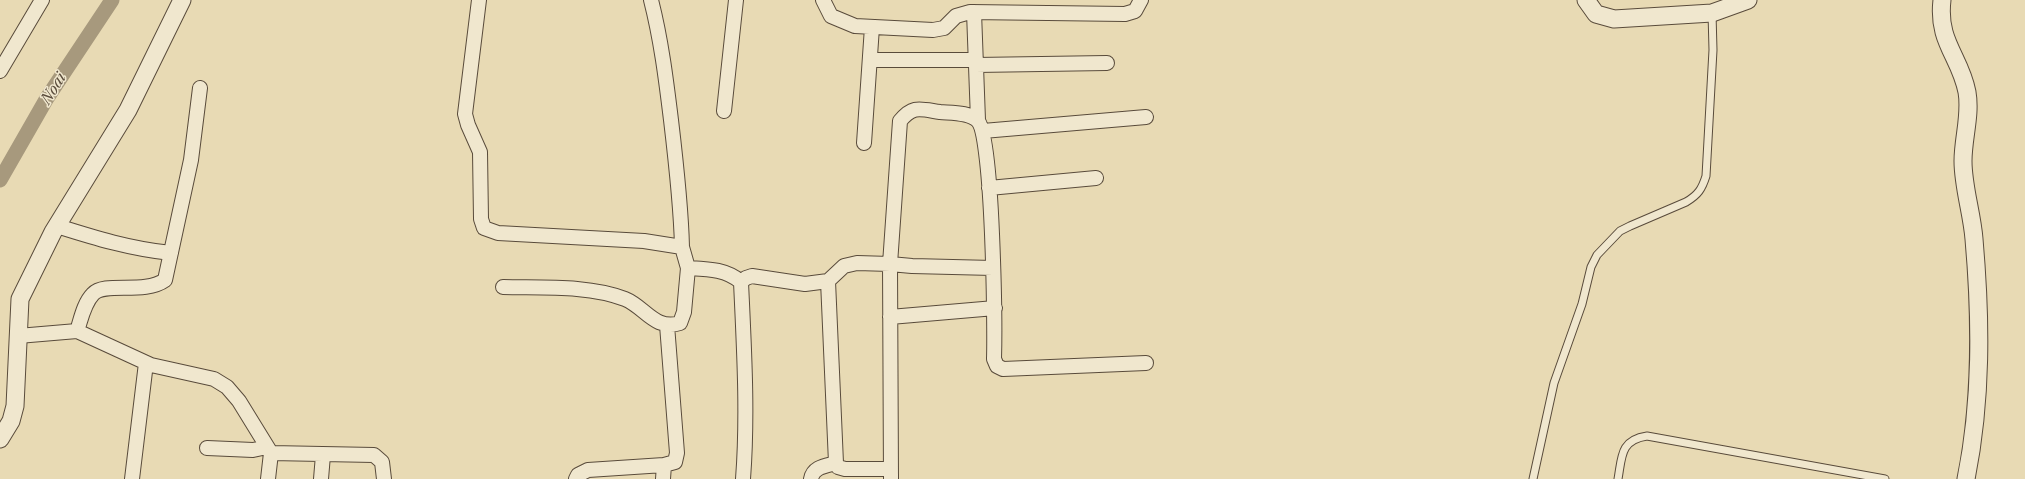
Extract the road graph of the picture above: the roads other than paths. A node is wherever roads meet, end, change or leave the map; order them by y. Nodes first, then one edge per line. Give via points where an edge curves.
1 (42, 0) edge
2 (182, 0) edge
3 (480, 0) edge
4 (651, 0) edge
5 (736, 0) edge
6 (823, 0) edge
7 (1141, 0) edge
8 (1586, 0) edge
9 (1748, 0) edge
10 (1942, 0) edge
11 (974, 12) junction
12 (1712, 13) junction
13 (872, 27) junction
14 (870, 60) junction
15 (976, 62) junction
16 (1107, 63) dead end
17 (0, 71) edge
18 (200, 88) dead end
19 (724, 111) dead end
20 (1146, 118) dead end
21 (980, 126) junction
22 (864, 143) dead end
23 (1096, 178) dead end
24 (989, 188) junction
25 (57, 226) junction
26 (682, 247) junction
27 (171, 253) junction
28 (890, 264) junction
29 (688, 268) junction
30 (993, 268) junction
31 (828, 281) junction
32 (741, 282) junction
33 (504, 287) dead end
34 (995, 308) junction
35 (890, 317) junction
36 (667, 325) junction
37 (77, 331) junction
38 (18, 336) junction
39 (146, 363) junction
40 (1146, 363) dead end
41 (0, 439) edge
42 (207, 448) dead end
43 (269, 450) junction
44 (322, 455) junction
45 (836, 463) junction
46 (663, 472) edge
47 (891, 474) edge
48 (132, 479) edge
49 (268, 479) edge
50 (321, 479) edge
51 (384, 479) edge
52 (576, 479) edge
53 (743, 479) edge
54 (811, 479) edge
55 (1532, 479) edge
56 (1618, 479) edge
57 (1885, 479) edge
58 (1966, 479) edge

1 - 17 street
2 - 25 street via 128,110
3 - 26 street via 465,114 480,152 481,219 484,228 498,233 644,241
4 - 26 street via 663,56
5 - 19 street
6 - 13 street via 831,16 855,26
7 - 11 street via 1135,10 1125,14
8 - 12 street via 1596,14 1605,18
9 - 12 street
10 - 58 street via 1944,36 1967,92 1963,161 1973,225 1980,302 1979,368 1973,446
11 - 13 street via 956,16 944,28 933,30
11 - 15 street
12 - 55 lane via 1713,50 1706,176 1702,188 1686,202 1620,231 1597,255 1554,383
13 - 14 street
14 - 15 street
14 - 22 street
15 - 16 street
15 - 21 street
18 - 27 street via 191,160
20 - 21 street
21 - 24 street
21 - 28 street via 970,116 920,109 908,111 900,121
23 - 24 street
24 - 30 street
25 - 27 street via 106,242 140,250
25 - 38 street via 20,299
26 - 29 street
27 - 37 street via 165,280 157,286 145,289 101,289 94,293 87,303
28 - 30 street
28 - 31 street via 851,264 840,269
28 - 35 street
29 - 32 street via 718,270 734,276
29 - 36 street via 684,312 680,323
30 - 34 street
31 - 32 street via 805,284 752,276
31 - 45 street
32 - 53 street via 745,373
33 - 36 street via 558,288 610,294 627,300 663,325
34 - 35 street
34 - 40 street via 994,359 997,366 1004,369
35 - 47 street
36 - 46 street via 677,452 675,462
37 - 38 street
37 - 39 street
38 - 41 street via 16,406 11,421
39 - 43 street via 214,379 226,387 239,402
39 - 48 street
42 - 43 street
43 - 44 street
43 - 49 street
44 - 50 street
44 - 51 street via 374,455 382,462
45 - 47 street via 838,467 845,469
45 - 54 street via 816,469
46 - 52 street via 588,470
56 - 57 lane via 1622,452 1627,444 1647,436

